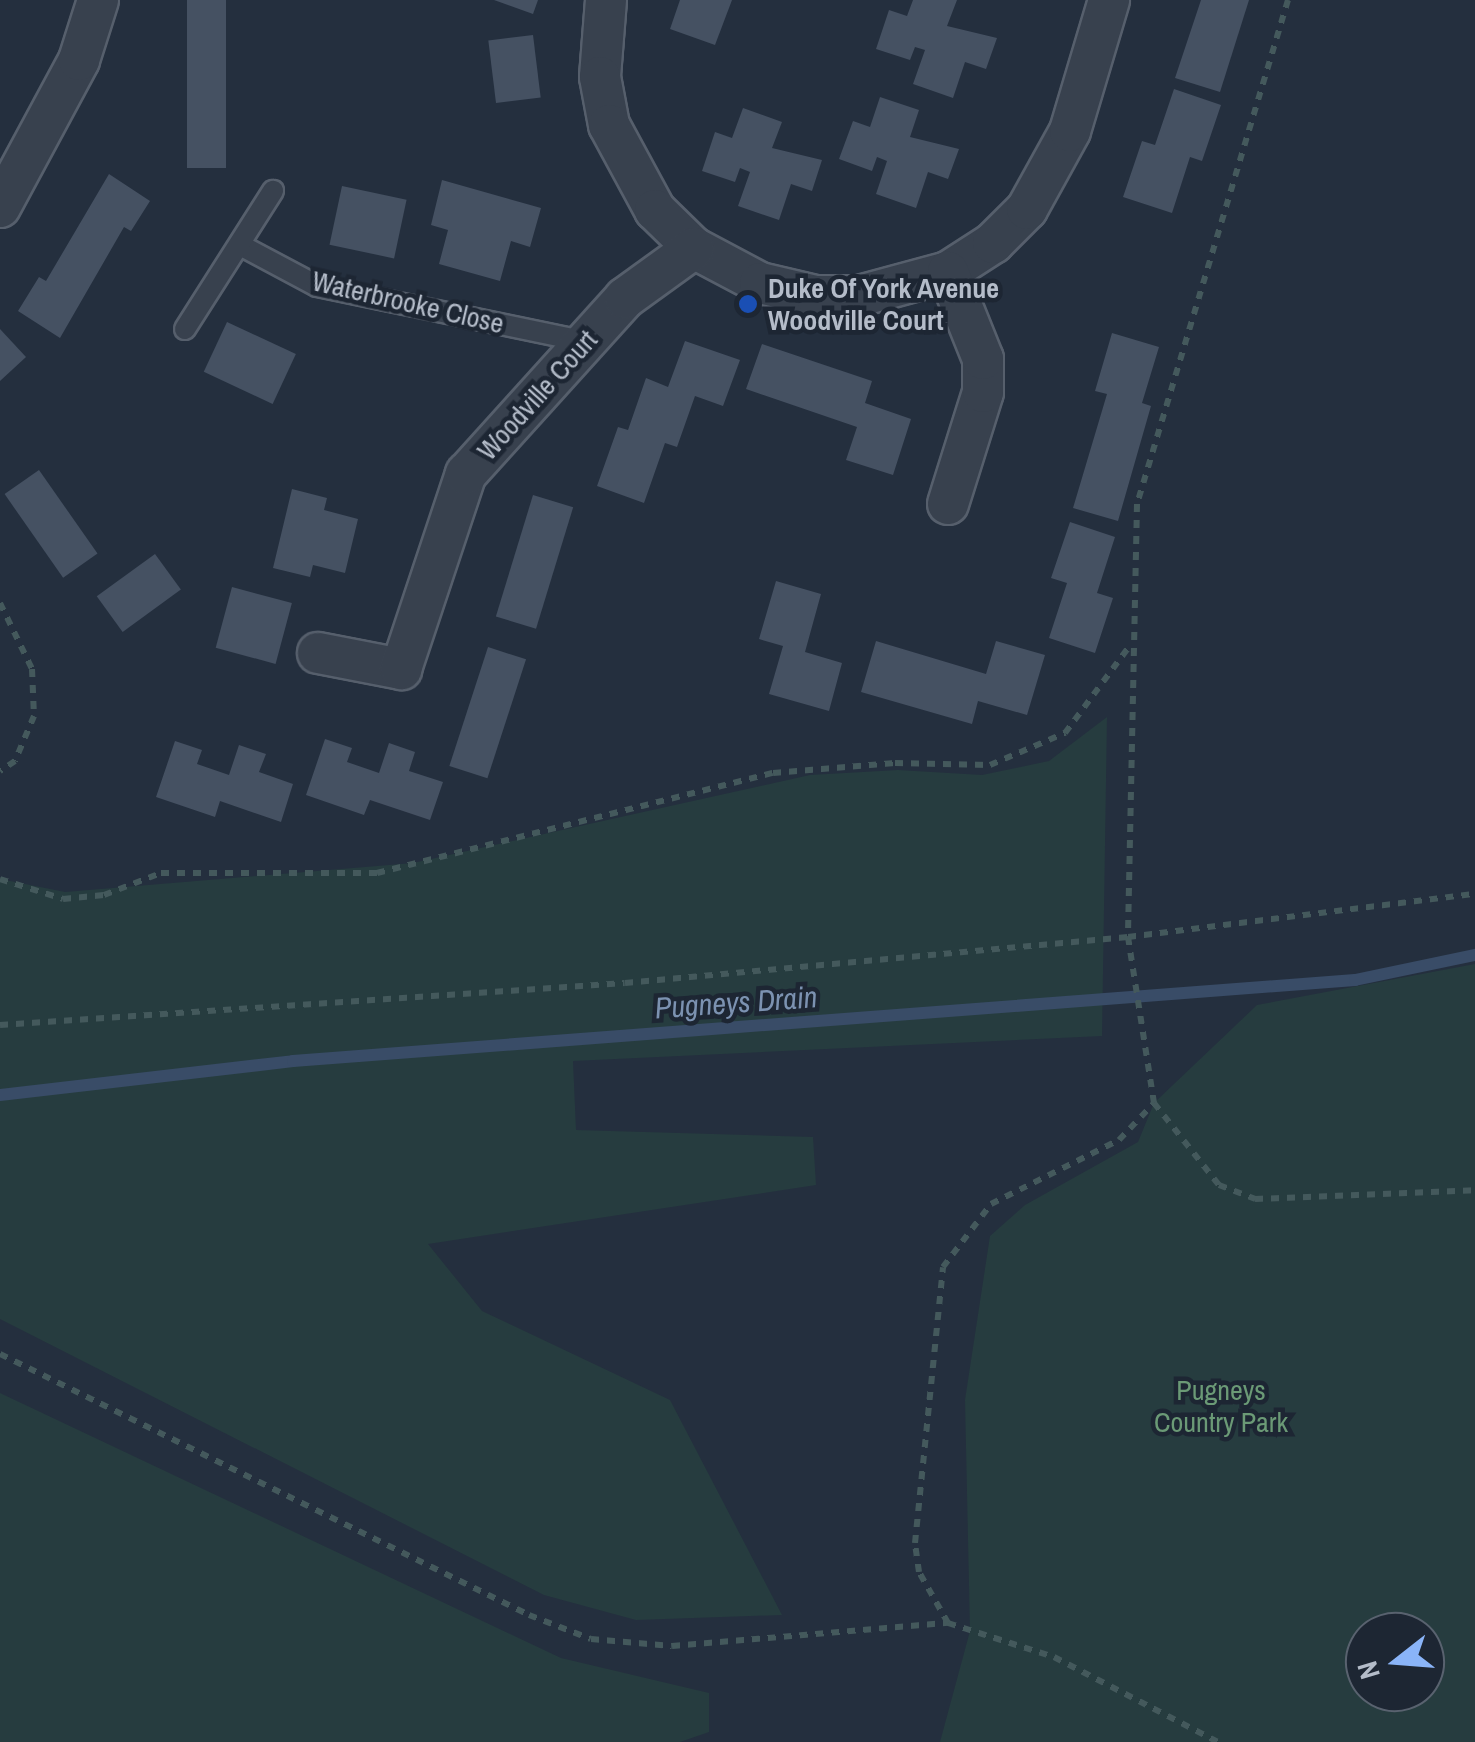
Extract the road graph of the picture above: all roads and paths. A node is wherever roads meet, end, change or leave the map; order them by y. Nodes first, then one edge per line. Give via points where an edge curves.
1 (98, 0) edge
2 (606, 0) edge
3 (1109, 0) edge
4 (1288, 0) edge
5 (273, 191) dead end
6 (0, 207) edge
7 (240, 245) junction
8 (694, 248) junction
9 (948, 272) junction
10 (186, 329) dead end
11 (583, 341) junction
12 (948, 504) dead end
13 (0, 603) edge
14 (1132, 643) junction
15 (318, 653) dead end
16 (0, 771) edge
17 (0, 879) edge
18 (1475, 894) edge
19 (1128, 936) junction
20 (0, 1025) edge
21 (1154, 1103) junction
22 (1475, 1190) edge
23 (0, 1354) edge
24 (948, 1623) junction
25 (1218, 1742) edge

1 - 6 street via 79,60
2 - 8 street via 600,77 609,124 655,210
3 - 9 street via 1052,172 992,243
4 - 14 path via 1137,504
5 - 7 lane
7 - 10 lane
7 - 11 lane, Waterbrooke Close via 317,286
8 - 9 street via 760,283 816,296 904,288
8 - 11 street, Woodville Court via 635,289
9 - 12 street via 983,359 983,392
11 - 15 street, Woodville Court via 466,474 402,669
13 - 16 path via 32,669 34,716 15,761
14 - 17 path via 1065,733 990,766 894,762 772,773 376,874 161,873 104,895 63,899
14 - 19 path
18 - 19 path
19 - 20 path via 624,983
19 - 21 path
21 - 22 path via 1220,1185 1255,1199
21 - 24 path via 1119,1140 991,1204 943,1267 915,1543 919,1572
23 - 24 path via 529,1615 591,1639 672,1646
24 - 25 path via 1054,1657

